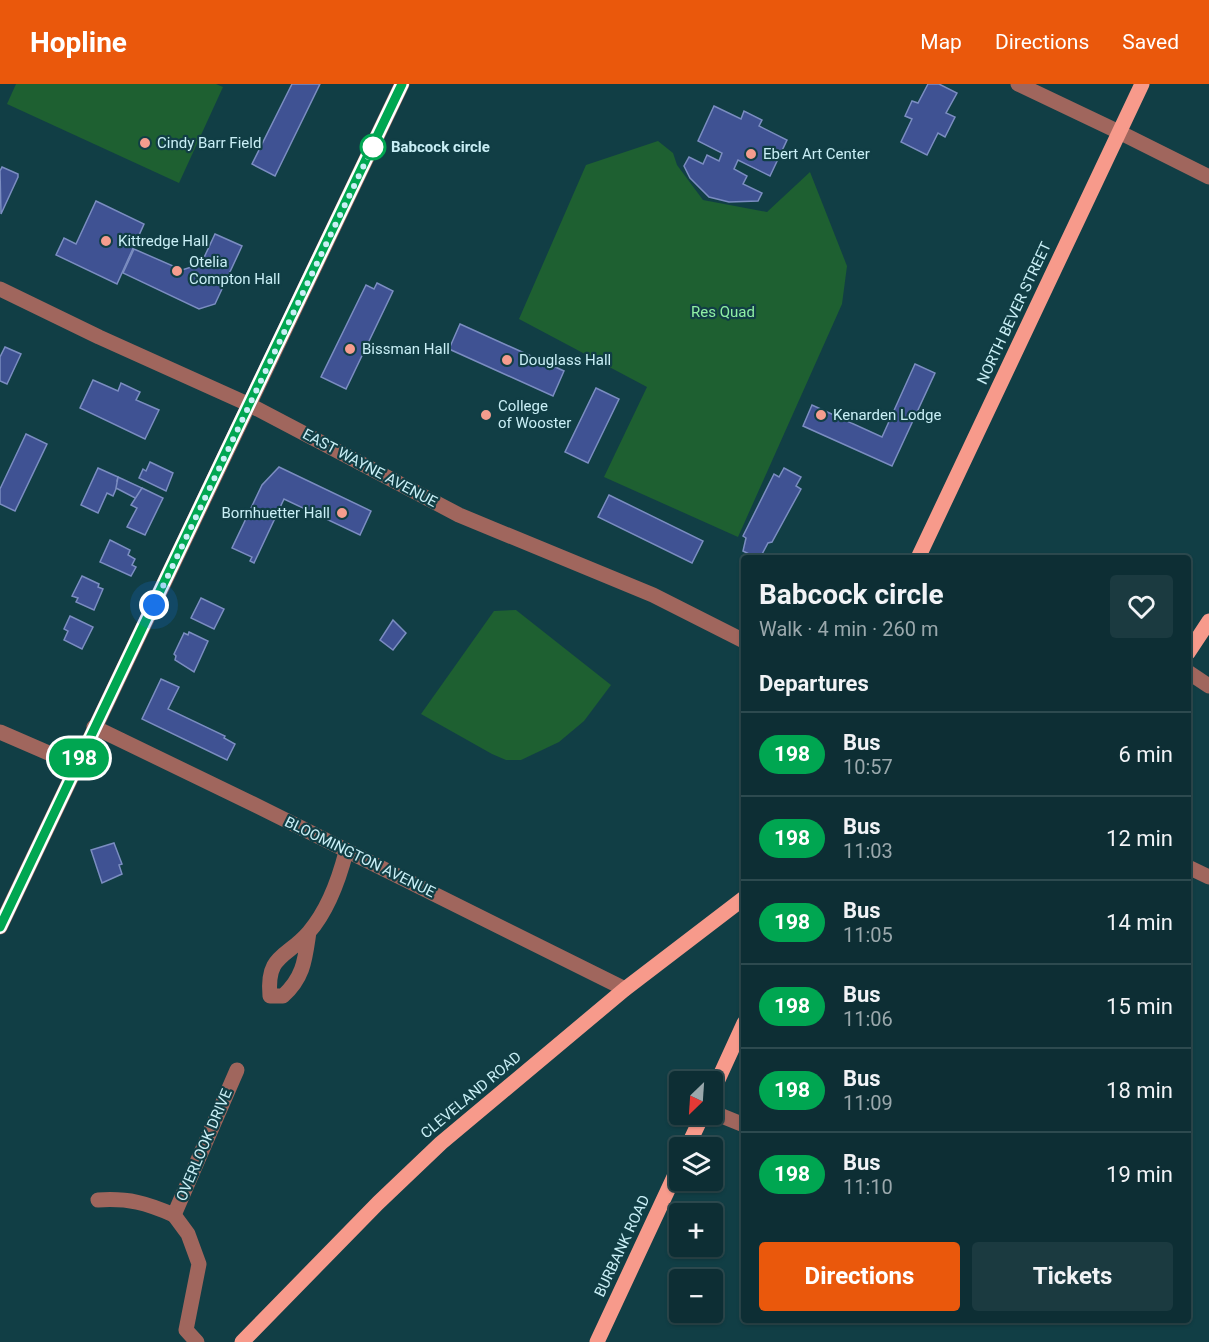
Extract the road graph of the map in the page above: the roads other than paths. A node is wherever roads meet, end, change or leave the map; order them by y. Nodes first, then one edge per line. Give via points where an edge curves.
1 (402, 84) edge
2 (1018, 84) edge
3 (1142, 84) edge
4 (1119, 132) junction
5 (1209, 177) edge
6 (0, 289) edge
7 (250, 405) junction
8 (919, 555) edge
9 (1209, 621) edge
10 (741, 639) edge
11 (1191, 648) edge
12 (1191, 674) edge
13 (1209, 686) edge
14 (94, 727) junction
15 (0, 732) edge
16 (76, 765) junction
17 (346, 852) junction
18 (1191, 868) edge
19 (1209, 877) edge
20 (741, 900) edge
21 (0, 927) edge
22 (309, 932) junction
23 (625, 989) junction
24 (741, 1030) edge
25 (237, 1070) dead end
26 (722, 1071) edge
27 (723, 1116) edge
28 (741, 1124) edge
29 (669, 1188) edge
30 (98, 1200) dead end
31 (174, 1215) junction
32 (197, 1342) edge
33 (242, 1342) edge
34 (597, 1342) edge

1 - 7 street
2 - 4 street
3 - 4 main road, NORTH BEVER STREET
4 - 5 street
4 - 8 main road, NORTH BEVER STREET
6 - 7 street, EAST WAYNE AVENUE
7 - 10 street, EAST WAYNE AVENUE via 459,515 653,595
7 - 14 street
9 - 11 main road
12 - 13 street
14 - 16 street
14 - 17 street, BLOOMINGTON AVENUE
15 - 16 street
16 - 21 street
17 - 22 street via 325,907
17 - 23 street, BLOOMINGTON AVENUE
18 - 19 street
20 - 23 main road, CLEVELAND ROAD
22 - 22 street via 303,970 294,986 283,996 270,996 268,980 273,967 280,956
23 - 33 main road, CLEVELAND ROAD via 441,1143
24 - 26 main road
25 - 31 street, OVERLOOK DRIVE
27 - 28 street
29 - 34 main road, BURBANK ROAD
30 - 31 street, OVERLOOK DRIVE via 144,1202
31 - 32 street via 188,1234 199,1264 186,1330

